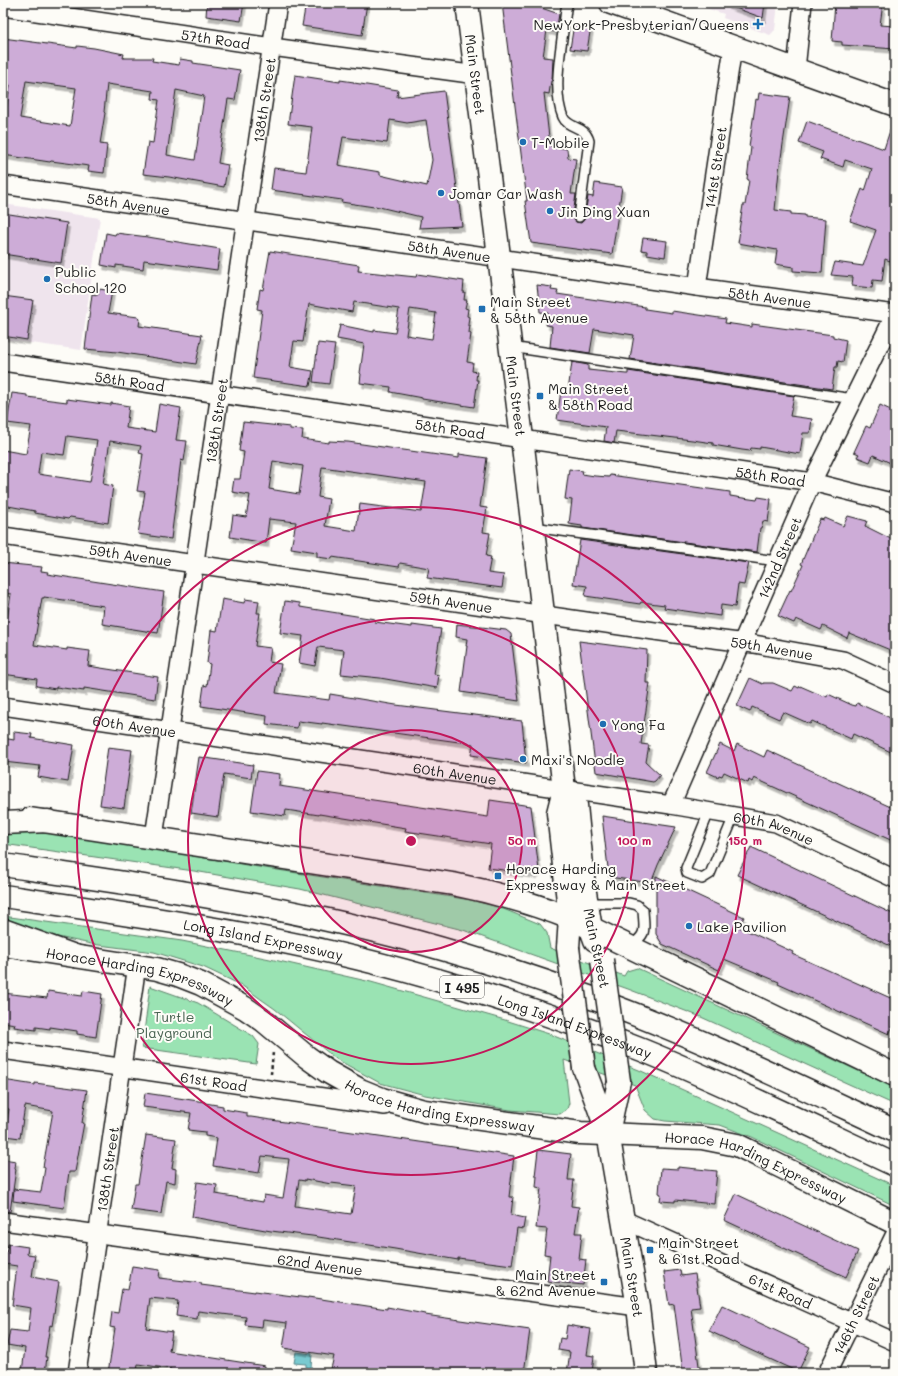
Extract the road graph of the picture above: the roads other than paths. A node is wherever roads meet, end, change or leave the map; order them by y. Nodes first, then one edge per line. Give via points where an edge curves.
1 (278, 3) edge
2 (467, 3) edge
3 (568, 3) edge
4 (611, 3) edge
5 (803, 3) edge
6 (3, 7) edge
7 (272, 47) junction
8 (733, 47) junction
9 (796, 69) junction
10 (477, 75) junction
11 (895, 105) edge
12 (3, 185) edge
13 (579, 217) dead end
14 (246, 221) junction
15 (499, 259) junction
16 (697, 288) junction
17 (895, 314) edge
18 (511, 347) junction
19 (3, 362) edge
20 (221, 394) junction
21 (853, 399) junction
22 (522, 438) junction
23 (812, 482) junction
24 (895, 504) edge
25 (533, 527) junction
26 (3, 536) edge
27 (777, 561) junction
28 (196, 564) junction
29 (543, 615) junction
30 (741, 642) junction
31 (895, 684) edge
32 (3, 706) edge
33 (171, 731) junction
34 (564, 789) junction
35 (671, 805) junction
36 (709, 812) junction
37 (3, 815) edge
38 (734, 816) junction
39 (48, 821) junction
40 (3, 823) edge
41 (154, 838) junction
42 (3, 865) edge
43 (895, 879) edge
44 (3, 896) edge
45 (588, 903) junction
46 (570, 918) junction
47 (591, 929) junction
48 (3, 930) edge
49 (3, 946) edge
50 (628, 947) junction
51 (75, 956) junction
52 (137, 965) junction
53 (3, 1050) edge
54 (122, 1067) junction
55 (895, 1075) edge
56 (424, 1111) junction
57 (895, 1131) edge
58 (608, 1133) junction
59 (895, 1164) edge
60 (622, 1219) junction
61 (3, 1221) edge
62 (895, 1223) edge
63 (895, 1234) edge
64 (97, 1235) junction
65 (638, 1307) junction
66 (853, 1322) junction
67 (895, 1342) edge
68 (77, 1373) edge
69 (646, 1373) edge
70 (827, 1373) edge

1 - 7 street, 138th Street
2 - 10 main road, Main Street
3 - 13 lane via 557,84 563,117 566,122 587,135 589,141
4 - 8 main road
5 - 9 street
6 - 7 street, 57th Road
7 - 10 street, 57th Road
7 - 14 street, 138th Street
8 - 9 main road
8 - 16 street, 141st Street
9 - 11 main road
10 - 15 main road, Main Street
12 - 14 street, 58th Avenue
14 - 15 street, 58th Avenue
14 - 20 street, 138th Street
15 - 16 street, 58th Avenue
15 - 18 main road, Main Street
16 - 17 street, 58th Avenue
17 - 21 street, 142nd Street
18 - 21 lane
18 - 22 main road, Main Street
19 - 20 street, 58th Road
20 - 22 street, 58th Road
20 - 28 street, 138th Street
21 - 23 street, 142nd Street
22 - 23 street, 58th Road
22 - 25 main road, Main Street
23 - 24 street, 58th Road
23 - 27 street, 142nd Street
25 - 27 lane
25 - 29 main road, Main Street
26 - 28 street, 59th Avenue
27 - 30 street, 142nd Street
28 - 29 street, 59th Avenue
28 - 33 street, 138th Street
29 - 30 street, 59th Avenue
29 - 34 main road, Main Street
30 - 31 street, 59th Avenue via 843,660
30 - 35 street, 142nd Street
32 - 33 street, 60th Avenue
33 - 34 street, 60th Avenue
33 - 41 street, 138th Street
34 - 35 street, 60th Avenue
34 - 45 main road, Main Street via 576,805
34 - 46 main road, Main Street via 558,813
35 - 36 street, 60th Avenue
36 - 38 street, 60th Avenue
36 - 38 lane via 686,868 687,873 702,879 710,874
37 - 39 main road
38 - 43 street, 60th Avenue via 776,823
39 - 40 main road
39 - 41 main road
41 - 46 main road via 468,887
42 - 57 main road, I 495 via 253,904 329,920 440,949 589,996 635,1014 736,1057
44 - 59 main road, Long Island Expressway / I 495 via 243,933 347,956 449,983 642,1050
45 - 47 main road, Main Street
45 - 50 lane via 630,903 637,904 643,910 644,934
46 - 47 main road
46 - 58 main road, Main Street, bridge via 568,948 584,1068
47 - 50 main road
47 - 58 main road, Main Street, bridge via 602,960 619,1081
48 - 51 main road
49 - 51 main road, Horace Harding Expressway
50 - 55 main road
51 - 52 main road, Horace Harding Expressway
52 - 54 street, 138th Street
52 - 56 main road, Horace Harding Expressway via 178,975 224,995 264,1021 307,1057 344,1081 382,1099
53 - 54 street, 61st Road
54 - 56 street, 61st Road
54 - 64 street, 138th Street
56 - 58 main road, Horace Harding Expressway via 580,1133
58 - 60 main road, Main Street
58 - 62 main road, Horace Harding Expressway via 702,1138 737,1145
60 - 65 main road, Main Street
60 - 66 street, 61st Road
61 - 64 street, 62nd Avenue
63 - 66 street, 146th Street
64 - 65 street, 62nd Avenue
64 - 68 street, 138th Street
65 - 69 main road, Main Street
66 - 67 street, 61st Road
66 - 70 street, 146th Street

